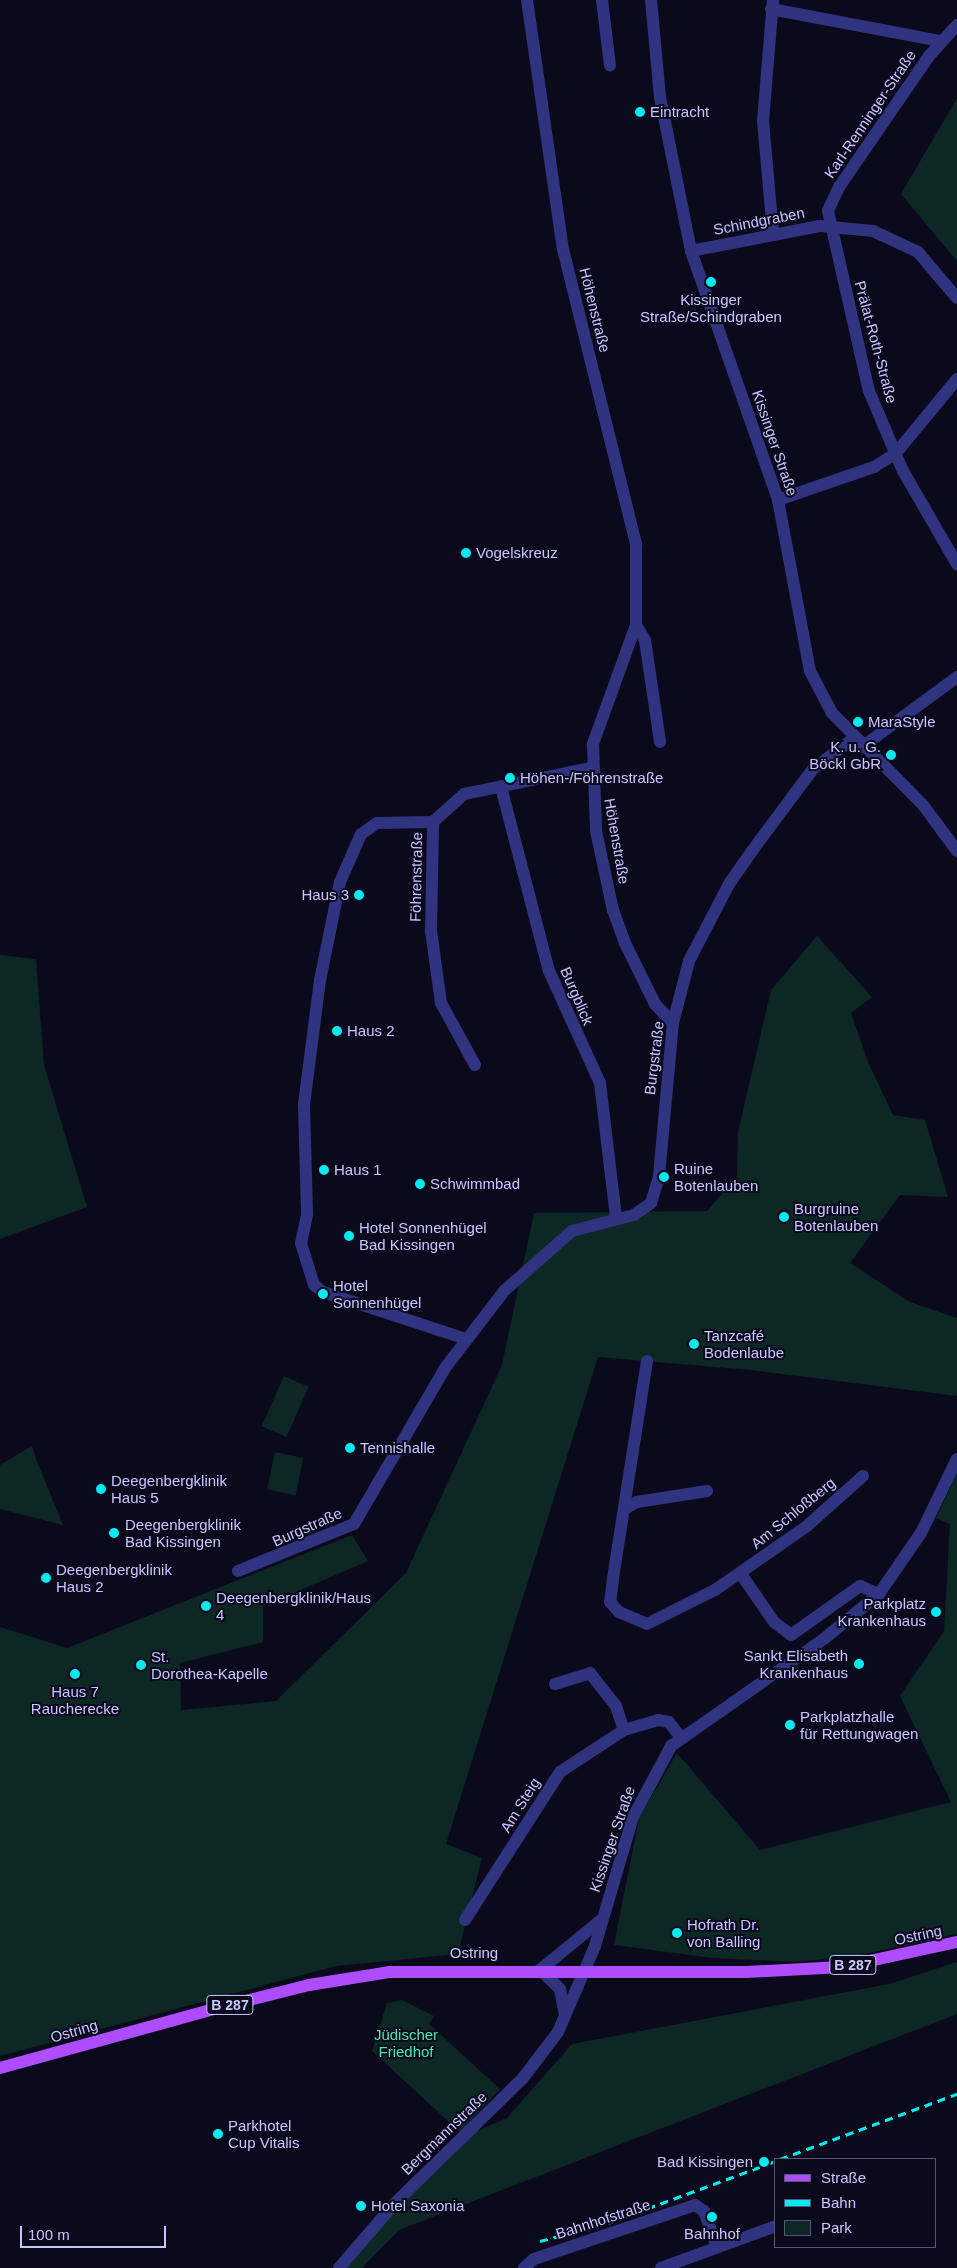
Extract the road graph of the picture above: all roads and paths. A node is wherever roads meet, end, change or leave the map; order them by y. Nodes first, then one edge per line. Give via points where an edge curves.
1 (527, 0) edge
2 (602, 0) edge
3 (651, 0) edge
4 (772, 5) edge
5 (957, 26) edge
6 (941, 41) junction
7 (610, 66) dead end
8 (832, 229) junction
9 (774, 234) junction
10 (691, 251) junction
11 (957, 298) edge
12 (957, 379) edge
13 (896, 453) junction
14 (778, 500) junction
15 (957, 564) edge
16 (636, 626) junction
17 (957, 677) edge
18 (660, 742) dead end
19 (858, 742) junction
20 (591, 768) junction
21 (501, 786) junction
22 (433, 822) junction
23 (957, 851) edge
24 (673, 1023) junction
25 (475, 1065) dead end
26 (616, 1218) junction
27 (466, 1339) junction
28 (647, 1361) dead end
29 (957, 1459) edge
30 (863, 1476) dead end
31 (707, 1491) dead end
32 (626, 1508) junction
33 (238, 1571) dead end
34 (742, 1574) junction
35 (879, 1594) junction
36 (555, 1684) dead end
37 (624, 1730) junction
38 (681, 1738) junction
39 (602, 1919) junction
40 (465, 1920) dead end
41 (957, 1942) edge
42 (586, 1969) junction
43 (540, 1970) junction
44 (566, 2017) junction
45 (0, 2068) edge
46 (774, 2227) edge
47 (717, 2246) junction
48 (525, 2266) edge
49 (339, 2268) edge
50 (661, 2268) edge

1 - 16 street, Höhenstraße via 563,249 636,545
2 - 7 street
3 - 10 street, Kissinger Straße via 660,97
4 - 6 street
4 - 9 street via 763,120
5 - 6 street, Karl-Renninger-Straße
6 - 8 street, Karl-Renninger-Straße via 839,187 828,211
8 - 9 street, Schindgraben via 820,226
8 - 11 street, Schindgraben via 873,231 898,240 934,267
8 - 13 street, Prälat-Roth-Straße via 869,391
9 - 10 street, Schindgraben
10 - 14 street, Kissinger Straße
12 - 13 street
13 - 14 street via 874,467
13 - 15 street, Prälat-Roth-Straße
14 - 19 street, Kissinger Straße via 810,671 832,713
16 - 18 street, Höhenstraße via 645,640
16 - 20 street, Höhenstraße via 599,724
17 - 19 street, Burgstraße
19 - 23 street, Kissinger Straße via 922,805
19 - 24 street, Burgstraße via 813,769 729,884 689,960
20 - 21 street, Föhrenstraße
20 - 24 street, Höhenstraße via 596,831 613,910 655,1004
21 - 22 street, Föhrenstraße via 464,794
21 - 26 street, Burgblick via 552,981 600,1083
22 - 25 street, Föhrenstraße via 431,931 440,1003
22 - 27 street via 377,823 361,834 340,882 320,980 304,1105 307,1215 301,1243 314,1285 323,1292
24 - 26 street, Burgstraße via 656,1193 645,1209
26 - 27 street, Burgstraße via 572,1231 521,1272
27 - 33 street, Burgstraße via 409,1429 362,1516 347,1529
28 - 32 street, Am Schloßberg
29 - 35 street, Kissinger Straße via 921,1533
30 - 34 street, Am Schloßberg via 807,1526
31 - 32 street via 637,1502
32 - 34 street, Am Schloßberg via 610,1602 619,1612 647,1624 654,1622
34 - 35 street via 774,1622 791,1635 860,1586
35 - 38 street, Kissinger Straße via 825,1638
36 - 37 street via 590,1673 616,1706
37 - 38 street, Am Steig via 658,1720 669,1722
37 - 40 street, Am Steig via 560,1772
38 - 39 street, Kissinger Straße via 646,1787
39 - 42 street, Kissinger Straße
39 - 43 street
41 - 42 main road, Ostring / B 287 via 842,1967 747,1972
42 - 43 main road, Ostring / B 287
42 - 44 street, Bergmannstraße
43 - 44 street via 560,1989
43 - 45 main road, Ostring / B 287 via 389,1972 310,1985
44 - 49 street, Bergmannstraße via 523,2078 425,2172
46 - 47 street
47 - 48 street, Bahnhofstraße via 704,2211 695,2205
47 - 50 street

